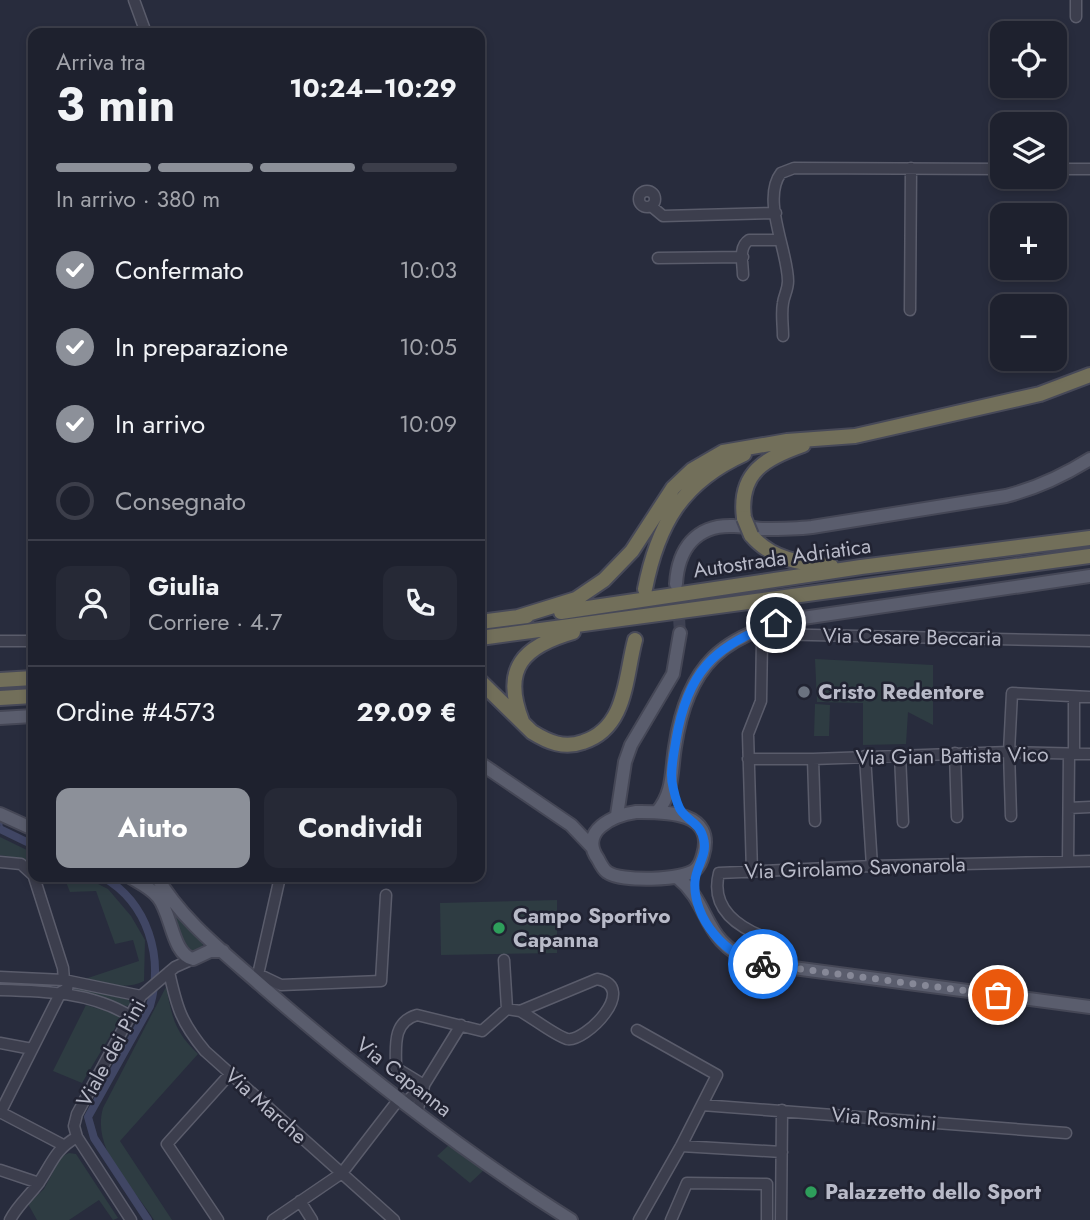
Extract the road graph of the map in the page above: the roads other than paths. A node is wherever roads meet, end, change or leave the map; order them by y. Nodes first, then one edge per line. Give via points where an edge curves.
1 (134, 0) edge
2 (1076, 0) edge
3 (1076, 17) dead end
4 (144, 28) edge
5 (911, 168) junction
6 (990, 169) edge
7 (1067, 169) edge
8 (1090, 169) edge
9 (651, 206) dead end
10 (776, 213) junction
11 (779, 240) junction
12 (743, 257) junction
13 (658, 258) dead end
14 (743, 275) dead end
15 (910, 310) dead end
16 (783, 336) dead end
17 (1090, 375) edge
18 (817, 439) junction
19 (761, 447) junction
20 (1090, 459) edge
21 (1090, 538) edge
22 (1090, 556) edge
23 (861, 568) junction
24 (1090, 576) edge
25 (676, 584) dead end
26 (645, 589) dead end
27 (519, 617) junction
28 (624, 617) junction
29 (485, 621) edge
30 (680, 633) tunnel mouth
31 (485, 637) edge
32 (635, 640) dead end
33 (0, 641) edge
34 (28, 641) edge
35 (1090, 641) edge
36 (28, 678) edge
37 (0, 680) edge
38 (485, 686) edge
39 (28, 696) edge
40 (1074, 696) junction
41 (1090, 697) edge
42 (0, 698) edge
43 (28, 716) edge
44 (0, 718) edge
45 (522, 722) junction
46 (1009, 752) junction
47 (955, 754) junction
48 (1090, 754) edge
49 (900, 755) junction
50 (1072, 755) junction
51 (865, 756) junction
52 (748, 759) junction
53 (813, 759) junction
54 (485, 766) edge
55 (672, 783) junction
56 (622, 791) junction
57 (1090, 807) edge
58 (1069, 808) junction
59 (636, 812) junction
60 (657, 812) junction
61 (0, 814) edge
62 (617, 815) junction
63 (684, 815) junction
64 (1011, 816) dead end
65 (957, 817) dead end
66 (815, 821) dead end
67 (903, 822) dead end
68 (571, 825) junction
69 (602, 825) junction
70 (28, 827) edge
71 (592, 847) junction
72 (1068, 861) junction
73 (1090, 861) edge
74 (0, 862) edge
75 (872, 866) junction
76 (696, 869) junction
77 (28, 870) edge
78 (752, 872) junction
79 (677, 877) junction
80 (36, 882) edge
81 (138, 882) edge
82 (161, 882) edge
83 (279, 882) edge
84 (386, 895) dead end
85 (695, 897) junction
86 (207, 938) junction
87 (775, 941) dead end
88 (223, 951) junction
89 (180, 952) junction
90 (198, 956) junction
91 (504, 960) dead end
92 (172, 970) junction
93 (0, 977) edge
94 (258, 978) junction
95 (64, 980) junction
96 (0, 990) edge
97 (61, 992) junction
98 (141, 996) junction
99 (1090, 1007) edge
100 (507, 1009) junction
101 (520, 1011) junction
102 (130, 1016) junction
103 (461, 1025) junction
104 (637, 1030) dead end
105 (0, 1043) edge
106 (32, 1049) junction
107 (230, 1074) junction
108 (424, 1085) junction
109 (402, 1101) junction
110 (702, 1105) junction
111 (782, 1110) junction
112 (0, 1112) edge
113 (417, 1112) junction
114 (1066, 1133) dead end
115 (76, 1137) junction
116 (63, 1145) junction
117 (681, 1146) junction
118 (782, 1153) junction
119 (0, 1170) edge
120 (342, 1173) junction
121 (39, 1183) junction
122 (300, 1201) junction
123 (128, 1219) edge
124 (10, 1220) edge
125 (218, 1220) edge
126 (273, 1220) edge
127 (312, 1220) edge
128 (394, 1220) edge
129 (571, 1220) edge
130 (639, 1220) edge
131 (671, 1220) edge
132 (768, 1220) edge
133 (781, 1220) edge

1 - 4 street
2 - 3 street
5 - 6 street
5 - 10 street via 787,169 775,186
5 - 15 street
7 - 8 street
9 - 10 street via 663,216
10 - 11 street
11 - 12 street via 749,240
11 - 16 street via 788,278
12 - 13 street
12 - 14 street
17 - 18 highway via 1040,394 855,436
18 - 19 highway
18 - 23 highway, bridge via 760,465 746,487 744,518 751,535 777,556
19 - 26 highway via 713,470 685,495 664,524
19 - 27 highway via 723,452 692,470 673,488 632,551 604,580 576,599
20 - 25 main road via 1037,488 1006,496 786,530 714,528 703,532 683,552
21 - 23 highway, Autostrada Adriatica
22 - 28 highway, Autostrada Adriatica
23 - 27 highway, Autostrada Adriatica
24 - 55 main road via 803,618 749,633 706,664 691,686 680,718
27 - 29 highway, Autostrada Adriatica
28 - 31 highway, Autostrada Adriatica
28 - 45 highway via 548,639 527,654 514,684
30 - 56 main road via 673,674 631,745
32 - 45 highway via 620,705 603,732 583,742 562,744 540,738
33 - 34 street
35 - 52 street, Via Cesare Beccaria via 767,634 762,638 761,701 748,734
36 - 37 highway
38 - 45 highway
39 - 42 highway
40 - 41 street
40 - 46 street via 1012,693
40 - 50 street
43 - 44 main road
46 - 47 street, Via Gian Battista Vico
46 - 50 street, Via Gian Battista Vico
46 - 64 street
47 - 49 street, Via Gian Battista Vico
47 - 65 street
48 - 50 street, Via Gian Battista Vico
49 - 51 street, Via Gian Battista Vico
49 - 67 street
50 - 58 street
51 - 53 street, Via Gian Battista Vico
51 - 75 street
52 - 53 street, Via Gian Battista Vico
52 - 78 street, Via Cesare Beccaria
53 - 66 street
54 - 68 main road
55 - 60 main road
55 - 63 main road
56 - 59 main road
56 - 62 main road
57 - 58 street
58 - 72 street
59 - 60 main road
59 - 62 main road
60 - 63 main road
61 - 70 main road
62 - 69 main road
63 - 76 main road via 702,832 705,844
68 - 69 main road
68 - 71 main road
69 - 71 main road
71 - 79 main road via 607,872 622,879
72 - 73 street, Via Girolamo Savonarola
72 - 75 street, Via Girolamo Savonarola
74 - 77 street via 21,864
75 - 78 street, Via Girolamo Savonarola
76 - 79 main road
76 - 85 main road
78 - 87 street, Via Girolamo Savonarola via 719,873 719,901 750,933
79 - 85 main road
80 - 95 street
81 - 89 main road via 164,905
82 - 86 main road, Via Capanna
83 - 94 street
84 - 94 street via 381,981 281,985
85 - 99 main road via 724,946 755,963
86 - 88 main road, Via Capanna
86 - 90 main road via 208,946
88 - 90 main road
88 - 94 main road, Via Capanna
89 - 90 main road
89 - 92 street
90 - 92 street, Viale dei Pini
91 - 100 street
92 - 98 street, Viale dei Pini
92 - 107 street, Via Marche via 183,1023
93 - 95 street
94 - 109 main road, Via Capanna via 319,1036
95 - 97 street via 59,983
95 - 98 street
96 - 97 street
97 - 102 street
97 - 106 street
98 - 102 street, Viale dei Pini
100 - 101 street
100 - 103 street via 482,1031
101 - 101 street via 597,979 606,981 614,996 610,1006 576,1040 566,1039
102 - 115 street, Viale dei Pini via 77,1114
103 - 108 street
103 - 108 street via 417,1015 400,1025 396,1068
104 - 110 street via 717,1075
105 - 106 street
106 - 112 street
107 - 120 street, Via Marche
107 - 125 street via 167,1144
108 - 109 street
108 - 113 street
109 - 113 main road, Via Capanna
109 - 120 street
110 - 111 street, Via Rosmini
110 - 117 street
111 - 114 street, Via Rosmini
111 - 118 street
112 - 116 street
113 - 129 main road, Via Capanna
115 - 116 street
115 - 123 street, Viale dei Pini
116 - 121 street
117 - 118 street
117 - 130 street
118 - 133 street
119 - 121 street
120 - 122 street
120 - 128 street, Via Marche
121 - 124 street
122 - 126 street
122 - 127 street
131 - 132 street via 687,1183 767,1184

